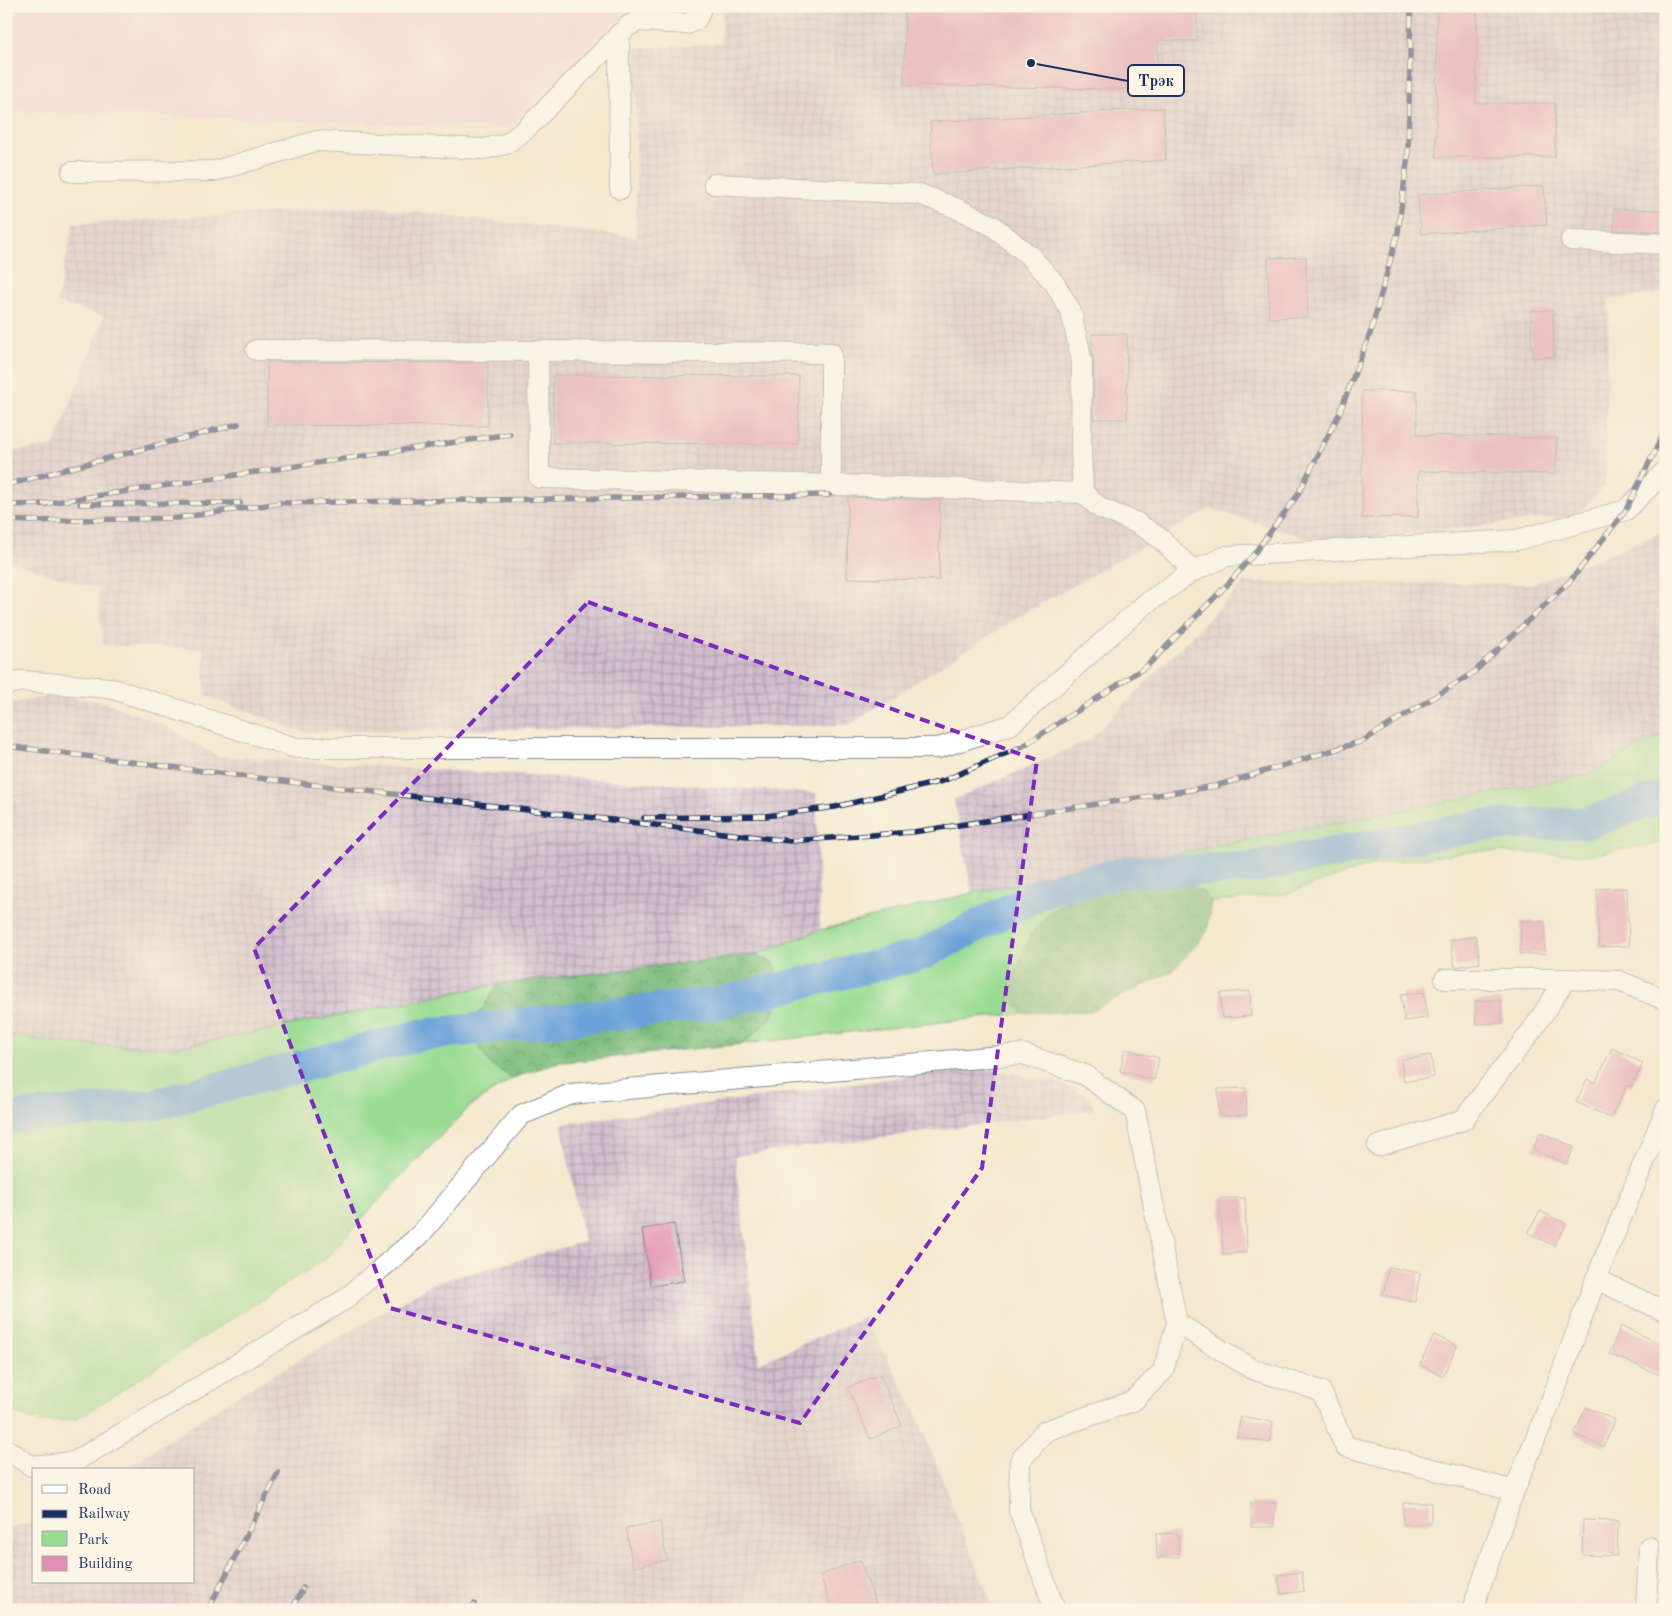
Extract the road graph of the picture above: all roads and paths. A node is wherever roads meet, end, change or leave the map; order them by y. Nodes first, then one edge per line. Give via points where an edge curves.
1 (702, 6) edge
2 (619, 34) junction
3 (72, 172) dead end
4 (714, 184) dead end
5 (620, 188) dead end
6 (1571, 240) dead end
7 (1666, 244) edge
8 (256, 350) dead end
9 (538, 350) junction
10 (1666, 470) edge
11 (832, 484) junction
12 (1083, 493) junction
13 (1194, 571) junction
14 (6, 685) edge
15 (1445, 979) dead end
16 (1566, 979) junction
17 (1666, 1000) edge
18 (1666, 1109) edge
19 (1378, 1146) dead end
20 (1596, 1279) junction
21 (1666, 1312) edge
22 (1177, 1323) junction
23 (6, 1449) edge
24 (1514, 1491) junction
25 (1649, 1547) dead end
26 (1055, 1610) edge
27 (1472, 1610) edge
28 (1646, 1610) edge

1 - 2 street via 698,19 687,24 640,21
2 - 3 street via 525,130 506,144 484,149 316,141 215,171
2 - 5 street
4 - 12 street via 919,194 993,226 1031,257 1055,284 1073,320 1082,362
6 - 7 street
8 - 9 street
9 - 11 street via 539,478
9 - 11 street via 831,353
10 - 13 street via 1626,510 1517,540 1227,556
11 - 12 street
12 - 13 street via 1100,508 1138,523 1161,539
13 - 14 street via 1144,605 1010,725 938,748 296,748 110,688 21,681
15 - 16 street
16 - 17 street via 1619,981
16 - 19 street via 1533,1029 1462,1120
18 - 20 street
20 - 21 street
20 - 24 street
22 - 23 street via 1135,1111 1085,1075 1023,1054 571,1094 522,1116 419,1236 344,1300 74,1462 30,1466
22 - 24 street via 1252,1369 1321,1391 1345,1446
22 - 26 street via 1163,1371 1133,1401 1045,1431 1020,1461 1019,1510
24 - 27 street
25 - 28 street

